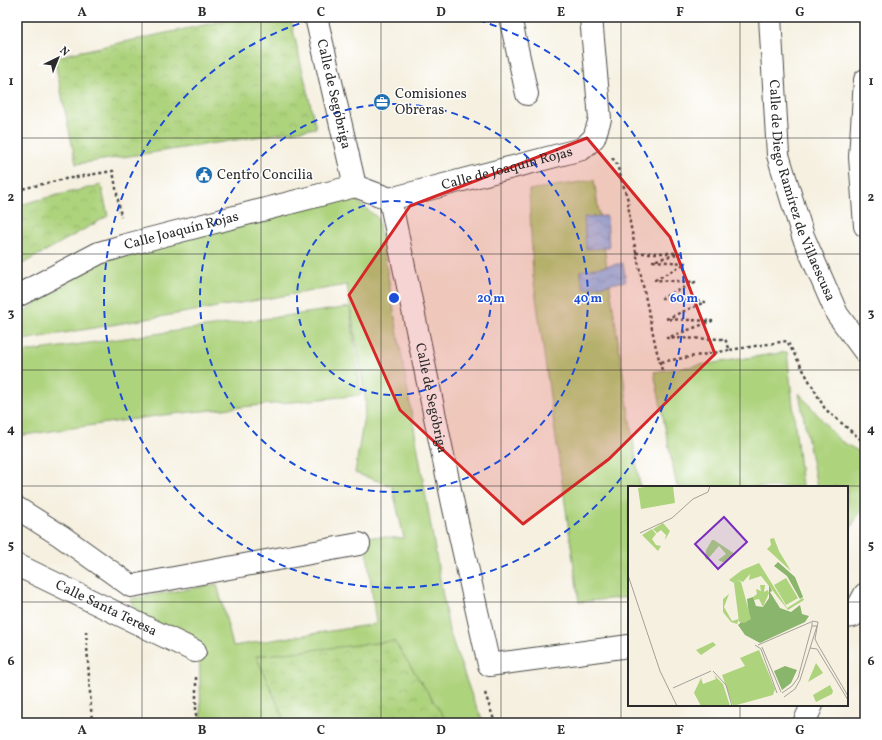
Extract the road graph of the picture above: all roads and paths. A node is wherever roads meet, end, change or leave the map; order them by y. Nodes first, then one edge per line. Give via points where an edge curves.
1 (316, 17) edge
2 (510, 17) edge
3 (591, 17) edge
4 (770, 17) edge
5 (865, 80) edge
6 (527, 94) dead end
7 (594, 138) junction
8 (355, 186) junction
9 (17, 190) edge
10 (390, 199) junction
11 (865, 226) edge
12 (126, 245) junction
13 (636, 253) junction
14 (17, 296) edge
15 (730, 350) junction
16 (865, 352) edge
17 (660, 362) junction
18 (662, 370) dead end
19 (865, 443) edge
20 (17, 508) edge
21 (359, 544) dead end
22 (17, 565) edge
23 (865, 594) edge
24 (84, 596) junction
25 (849, 621) edge
26 (628, 646) edge
27 (195, 651) joint
28 (812, 706) edge
29 (92, 723) edge
30 (196, 723) edge
31 (804, 723) edge

1 - 8 street, Calle de Segóbriga
2 - 6 street
3 - 7 street via 600,120
4 - 16 street, Calle de Diego Ramírez de Villaescusa via 778,154 802,236 837,314
5 - 11 street via 860,157
7 - 10 street, Calle de Joaquín Rojas via 582,149
7 - 13 path via 616,162 628,200
8 - 10 street
8 - 12 street, Calle Joaquín Rojas
9 - 12 path via 113,170
10 - 26 street, Calle de Segóbriga via 488,665
12 - 14 street, Calle Joaquín Rojas via 99,253
13 - 15 path via 680,253 653,261 686,263 655,280 695,282 662,298 706,302 666,319 712,321 667,338 725,339
13 - 17 path
15 - 17 path
15 - 19 path via 788,341 825,409
17 - 18 path
20 - 21 street via 131,586
22 - 24 street, Calle Santa Teresa
23 - 25 street
24 - 27 street, Calle Santa Teresa
24 - 29 path
27 - 30 path
28 - 31 street

